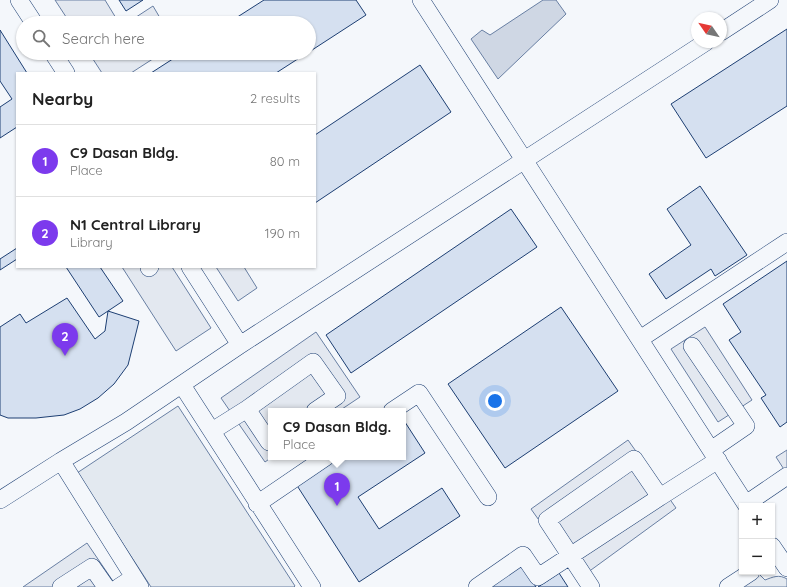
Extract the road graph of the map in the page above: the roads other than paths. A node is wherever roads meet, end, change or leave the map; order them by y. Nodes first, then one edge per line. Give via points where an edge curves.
1 (19, 0) edge
2 (421, 0) edge
3 (770, 0) edge
4 (29, 16) edge
5 (727, 28) edge
6 (697, 48) edge
7 (58, 60) edge
8 (65, 72) edge
9 (524, 160) junction
10 (787, 242) edge
11 (191, 268) edge
12 (640, 339) junction
13 (240, 345) junction
14 (692, 346) dead end
15 (182, 385) junction
16 (319, 408) edge
17 (396, 408) edge
18 (247, 409) junction
19 (212, 430) junction
20 (268, 440) edge
21 (715, 455) junction
22 (322, 460) edge
23 (61, 461) junction
24 (787, 476) edge
25 (488, 497) dead end
26 (660, 497) junction
27 (0, 500) edge
28 (745, 503) edge
29 (749, 503) edge
30 (258, 504) junction
31 (570, 555) junction
32 (746, 575) edge
33 (136, 582) edge
34 (61, 587) edge
35 (106, 587) edge
36 (119, 587) edge
37 (312, 587) edge
38 (476, 587) edge
39 (591, 587) edge
40 (728, 587) edge

1 - 4 lane
2 - 9 lane
3 - 5 lane
6 - 9 lane
7 - 8 lane
9 - 12 lane
9 - 13 lane
10 - 12 lane
11 - 13 lane
12 - 21 lane
13 - 15 lane
14 - 21 lane via 746,426
15 - 19 lane
15 - 23 lane
16 - 18 lane via 337,396 313,362
17 - 25 lane via 419,393
18 - 19 lane
18 - 20 lane
19 - 30 lane
21 - 26 lane
21 - 28 lane
22 - 30 lane
23 - 27 lane
23 - 33 lane
24 - 29 lane
26 - 31 lane
26 - 31 lane via 634,459 547,520
30 - 37 lane
31 - 38 lane via 538,577 523,555
31 - 39 lane
32 - 40 lane
33 - 36 lane
34 - 35 lane via 92,567

